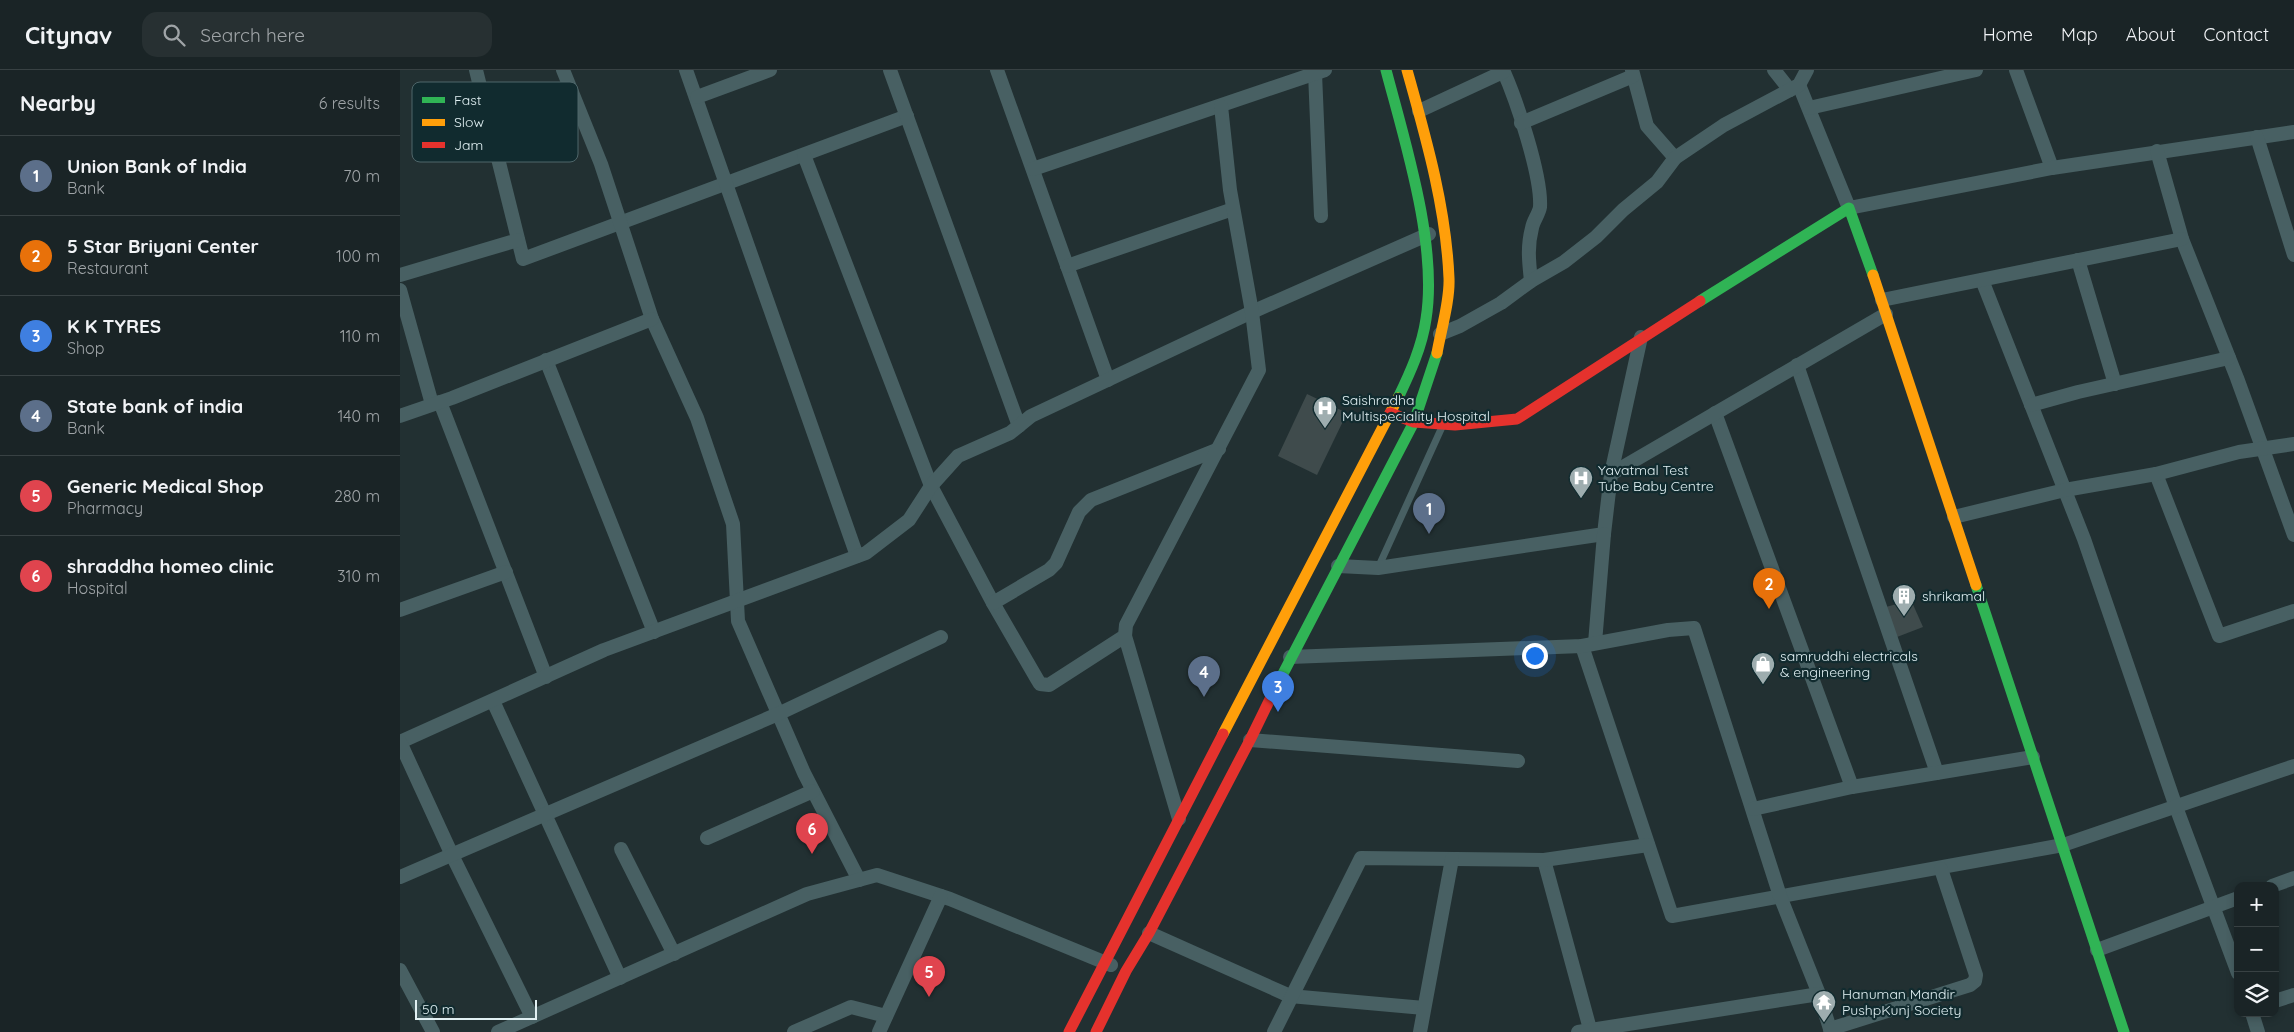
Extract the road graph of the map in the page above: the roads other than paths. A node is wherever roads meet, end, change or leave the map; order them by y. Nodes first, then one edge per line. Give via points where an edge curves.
1 (563, 70) edge
2 (686, 70) edge
3 (770, 70) edge
4 (890, 70) edge
5 (997, 70) edge
6 (1386, 70) edge
7 (1407, 70) edge
8 (1774, 70) edge
9 (1807, 70) edge
10 (1976, 70) edge
11 (2016, 70) edge
12 (1503, 71) edge
13 (1320, 72) edge
14 (1633, 73) edge
15 (568, 82) edge
16 (1794, 88) junction
17 (697, 97) junction
18 (1220, 106) junction
19 (578, 107) edge
20 (1809, 108) junction
21 (1419, 111) junction
22 (907, 116) junction
23 (1521, 123) junction
24 (2294, 132) edge
25 (2256, 137) junction
26 (2157, 151) junction
27 (804, 155) junction
28 (1675, 158) junction
29 (499, 162) edge
30 (2052, 168) junction
31 (1033, 169) junction
32 (726, 183) junction
33 (1233, 208) junction
34 (1849, 208) junction
35 (1321, 216) dead end
36 (620, 223) junction
37 (1444, 228) junction
38 (1425, 236) junction
39 (2182, 239) junction
40 (518, 240) junction
41 (2291, 240) edge
42 (2294, 255) edge
43 (2078, 260) junction
44 (1067, 266) junction
45 (400, 275) edge
46 (1982, 280) junction
47 (1530, 281) junction
48 (400, 290) edge
49 (1882, 300) junction
50 (1252, 312) junction
51 (1886, 314) junction
52 (652, 319) junction
53 (1440, 334) junction
54 (1641, 337) junction
55 (2229, 358) junction
56 (546, 360) junction
57 (1798, 365) junction
58 (1108, 380) junction
59 (2115, 384) junction
60 (436, 403) junction
61 (2031, 405) junction
62 (1390, 413) junction
63 (1715, 414) junction
64 (400, 416) edge
65 (1414, 422) junction
66 (1443, 424) junction
67 (1019, 426) junction
68 (2294, 444) edge
69 (2263, 448) junction
70 (1219, 449) junction
71 (1611, 474) junction
72 (2156, 474) junction
73 (931, 486) junction
74 (2065, 490) junction
75 (1954, 517) junction
76 (1604, 534) junction
77 (2294, 535) edge
78 (857, 556) junction
79 (1338, 566) junction
80 (1378, 568) junction
81 (506, 572) junction
82 (737, 601) junction
83 (993, 603) junction
84 (400, 610) edge
85 (2294, 611) edge
86 (654, 632) junction
87 (1125, 636) junction
88 (941, 637) dead end
89 (1588, 645) junction
90 (1290, 657) junction
91 (546, 677) junction
92 (1260, 690) junction
93 (493, 701) junction
94 (778, 714) junction
95 (1250, 740) junction
96 (400, 742) edge
97 (2033, 757) junction
98 (1518, 761) dead end
99 (2294, 766) edge
100 (1937, 773) junction
101 (1852, 787) junction
102 (813, 791) junction
103 (2176, 807) junction
104 (1752, 809) junction
105 (544, 814) junction
106 (1178, 819) junction
107 (707, 838) dead end
108 (1648, 845) junction
109 (2063, 845) junction
110 (621, 849) dead end
111 (451, 854) junction
112 (1452, 859) junction
113 (1544, 860) junction
114 (1941, 868) junction
115 (400, 877) edge
116 (2294, 878) edge
117 (859, 880) junction
118 (2279, 883) edge
119 (941, 896) junction
120 (1780, 896) junction
121 (2234, 899) edge
122 (2213, 906) junction
123 (1149, 933) junction
124 (2097, 950) junction
125 (674, 954) junction
126 (1104, 962) junction
127 (400, 970) edge
128 (1126, 971) junction
129 (2238, 972) edge
130 (620, 978) junction
131 (1819, 994) junction
132 (2294, 995) edge
133 (1290, 996) junction
134 (2279, 1000) edge
135 (1424, 1008) junction
136 (886, 1016) junction
137 (532, 1017) junction
138 (2253, 1017) edge
139 (1830, 1030) edge
140 (1584, 1031) edge
141 (433, 1032) edge
142 (498, 1032) edge
143 (794, 1032) edge
144 (879, 1032) edge
145 (1069, 1032) edge
146 (1096, 1032) edge
147 (1274, 1032) edge
148 (1420, 1032) edge
149 (2124, 1032) edge
150 (2258, 1032) edge

1 - 15 street
2 - 17 street
3 - 17 street
4 - 22 street
5 - 31 street
6 - 38 main road via 1412,165
7 - 21 main road
8 - 16 street
9 - 16 street
10 - 20 street
11 - 30 street
12 - 21 street
12 - 23 street
13 - 18 street
13 - 35 street
14 - 23 street
14 - 28 street via 1647,126
16 - 20 street
16 - 28 street via 1724,125
17 - 32 street
18 - 31 street
18 - 33 street
19 - 36 street
20 - 34 street
21 - 37 main road via 1434,167
22 - 27 street
22 - 67 street
23 - 47 street via 1537,178 1540,208 1527,250
24 - 25 street
25 - 26 street
25 - 41 street
26 - 30 street
26 - 39 street
27 - 32 street
27 - 73 street
28 - 47 street via 1657,182 1596,237 1564,262
29 - 40 street
30 - 34 street
31 - 44 street
32 - 36 street
32 - 78 street
33 - 44 street
33 - 50 street
34 - 49 main road
34 - 54 main road
36 - 40 street via 523,259
36 - 52 street
37 - 38 street
37 - 53 main road via 1449,280
38 - 50 street
38 - 62 main road via 1426,320 1410,374
39 - 43 street
39 - 55 street
40 - 45 street
41 - 42 street
43 - 46 street
43 - 59 street
44 - 58 street
46 - 49 street
46 - 61 street
47 - 53 street via 1501,303
48 - 60 street
49 - 51 main road
50 - 58 street
50 - 70 street via 1259,370
51 - 57 street
51 - 75 main road
52 - 56 street
52 - 82 street via 697,418 733,524
53 - 65 main road via 1436,362
54 - 66 main road via 1517,419
54 - 71 street
55 - 59 street
55 - 69 street
56 - 60 street
56 - 86 street
57 - 63 street
57 - 100 street
58 - 67 street via 1031,416
59 - 61 street
60 - 64 street
60 - 81 street
61 - 74 street
62 - 65 main road
62 - 92 main road
63 - 71 street
63 - 101 street
65 - 66 main road
65 - 79 main road
66 - 80 lane
67 - 73 street via 958,456
68 - 69 street
69 - 72 street
69 - 77 street
70 - 83 street via 1091,500 1079,512 1056,563
70 - 87 street via 1126,625
71 - 76 street
72 - 74 street
72 - 85 street via 2219,636
73 - 78 street via 909,520
73 - 83 street
74 - 75 street
74 - 103 street via 2088,548
75 - 97 main road
76 - 80 street
76 - 89 street
78 - 82 street
79 - 80 street
79 - 90 main road
81 - 84 street
81 - 91 street
82 - 86 street
82 - 94 street via 738,620
83 - 87 street via 1040,684 1049,685
86 - 91 street via 604,650
87 - 106 street
88 - 94 street
89 - 90 street
89 - 104 street via 1694,628
89 - 108 street
90 - 92 main road
91 - 93 street
92 - 95 main road
92 - 106 main road
93 - 96 street
93 - 105 street
94 - 102 street
94 - 105 street
95 - 98 street
95 - 123 main road
96 - 111 street
97 - 100 street
97 - 109 main road
99 - 103 street
100 - 101 street
101 - 104 street
102 - 107 street
102 - 117 street
103 - 109 street
103 - 122 street
104 - 120 street
105 - 111 street
105 - 130 street
106 - 126 main road
108 - 113 street
108 - 120 street via 1672,916
109 - 114 street
109 - 124 main road
110 - 125 street
111 - 115 street
111 - 137 street
112 - 113 street
112 - 133 street via 1361,858
112 - 135 street
113 - 140 street
114 - 120 street
114 - 139 street via 1976,975 1975,981
116 - 118 street
117 - 119 street via 877,875
117 - 125 street via 807,894
119 - 126 street
119 - 136 street
120 - 131 street
121 - 122 street
122 - 124 street
122 - 129 street
123 - 128 main road
123 - 133 street
124 - 149 main road
125 - 130 street
126 - 128 street
126 - 145 main road
127 - 141 street
128 - 146 main road
130 - 137 street
131 - 139 street
131 - 140 street
132 - 134 street
133 - 135 street
133 - 147 street
135 - 148 street
136 - 143 street via 851,1007
136 - 144 street
137 - 142 street
138 - 150 street

